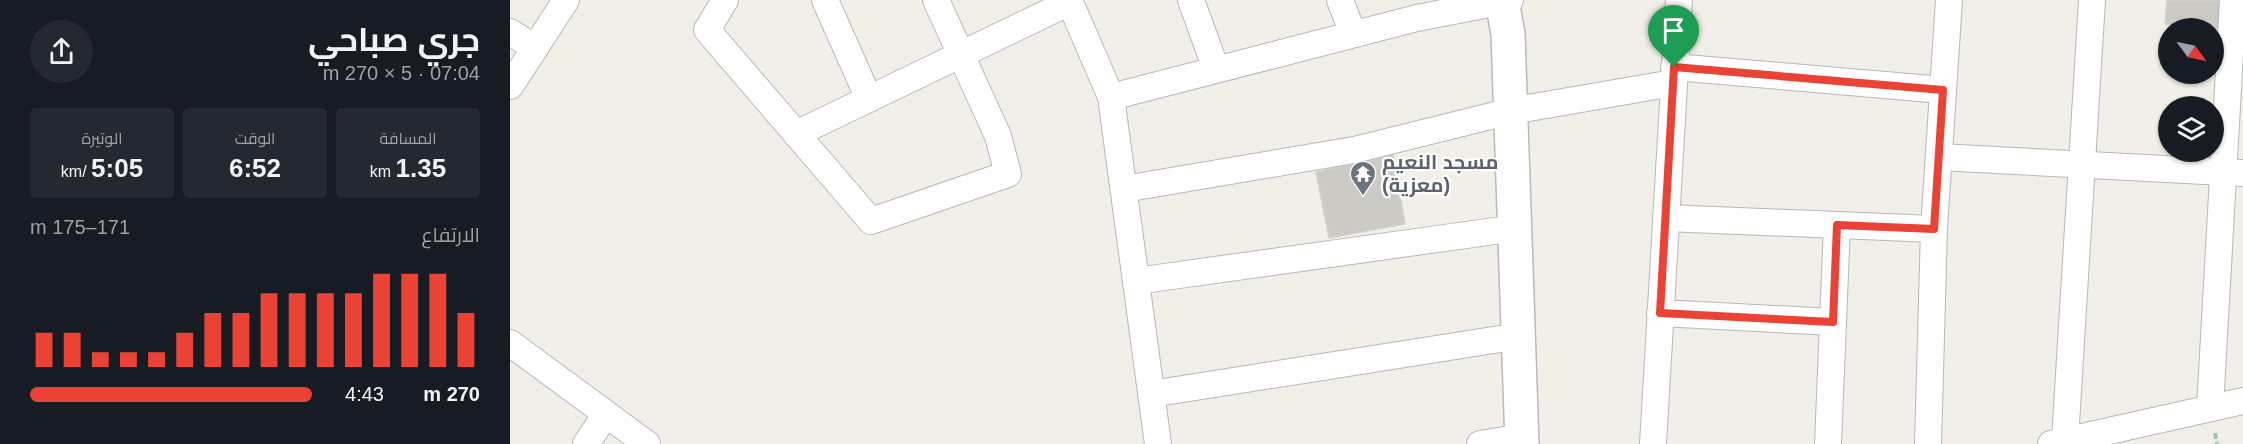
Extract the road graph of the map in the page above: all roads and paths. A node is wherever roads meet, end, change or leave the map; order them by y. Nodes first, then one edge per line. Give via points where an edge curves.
1 (566, 0) edge
2 (725, 0) edge
3 (825, 0) edge
4 (936, 0) edge
5 (1191, 0) edge
6 (1340, 0) edge
7 (1505, 0) edge
8 (1679, 0) edge
9 (1949, 0) edge
10 (2092, 0) edge
11 (2233, 0) edge
12 (1070, 1) edge
13 (510, 32) edge
14 (1353, 34) junction
15 (535, 48) junction
16 (961, 54) junction
17 (1216, 69) junction
18 (1673, 75) junction
19 (510, 86) edge
20 (1943, 90) junction
21 (1111, 97) junction
22 (868, 99) junction
23 (1511, 111) junction
24 (796, 134) junction
25 (1939, 157) junction
26 (2082, 165) junction
27 (2232, 173) edge
28 (1124, 189) junction
29 (1666, 218) junction
30 (1837, 225) junction
31 (1516, 228) junction
32 (1934, 229) junction
33 (1136, 281) junction
34 (1660, 313) junction
35 (1833, 322) junction
36 (1519, 336) junction
37 (510, 343) edge
38 (1151, 394) junction
39 (2243, 401) edge
40 (2210, 408) junction
41 (606, 414) junction
42 (1522, 441) edge
43 (2058, 442) edge
44 (586, 444) edge
45 (647, 444) edge
46 (1158, 444) edge
47 (1480, 444) edge
48 (1653, 444) edge
49 (1828, 444) edge
50 (1928, 444) edge

1 - 15 street
2 - 24 street via 707,30
3 - 22 street
4 - 16 street
5 - 17 street
6 - 14 street
7 - 14 street
7 - 23 main road
8 - 18 street
9 - 20 street
10 - 26 street
11 - 27 street
12 - 16 street
12 - 21 street
13 - 15 street
14 - 17 street
15 - 19 street
16 - 22 street
16 - 24 street via 998,136 1008,174 871,221
17 - 21 street
18 - 20 street
18 - 23 street
18 - 29 street
20 - 25 street
21 - 28 street
22 - 24 street
23 - 28 street via 1354,150
23 - 31 main road
25 - 26 street
25 - 32 street
26 - 27 street
26 - 43 street
27 - 40 street
28 - 33 street
29 - 30 street
29 - 34 street
30 - 32 street
30 - 35 street
31 - 33 street
31 - 36 main road
32 - 50 street
33 - 38 street
34 - 35 street
34 - 48 street
35 - 49 street
36 - 38 street
36 - 42 main road
37 - 41 street
38 - 46 street
39 - 40 street
40 - 43 street
41 - 44 street
41 - 45 street
42 - 47 street

